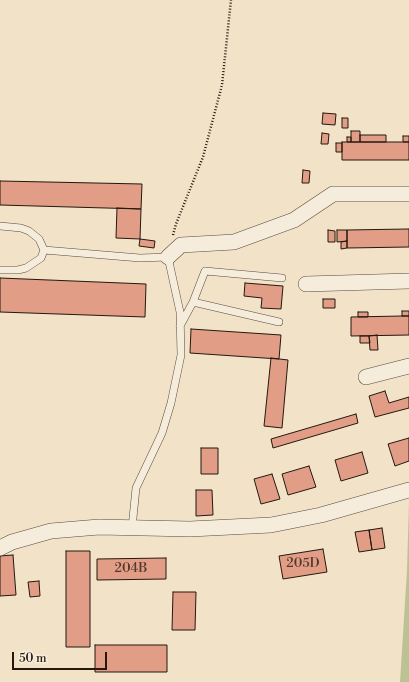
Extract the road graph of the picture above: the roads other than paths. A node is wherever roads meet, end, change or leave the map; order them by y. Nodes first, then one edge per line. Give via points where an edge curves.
1 (409, 194) edge
2 (0, 226) edge
3 (44, 250) junction
4 (168, 257) junction
5 (0, 270) edge
6 (282, 278) dead end
7 (409, 281) edge
8 (306, 284) dead end
9 (193, 302) junction
10 (279, 322) dead end
11 (180, 326) junction
12 (409, 366) edge
13 (366, 377) dead end
14 (409, 490) edge
15 (132, 528) junction
16 (0, 548) edge

1 - 4 street via 332,194 294,220 234,242 181,245
2 - 3 lane via 29,231 39,239
3 - 4 lane via 140,258
3 - 5 lane via 41,258 30,266 18,270
4 - 11 lane via 180,312
6 - 9 lane via 205,271
7 - 8 street
9 - 10 lane
9 - 11 lane
11 - 15 lane via 181,355 171,403 162,433 136,488
12 - 13 street
14 - 15 street via 321,515 270,525 190,529
15 - 16 street via 100,527 51,531

